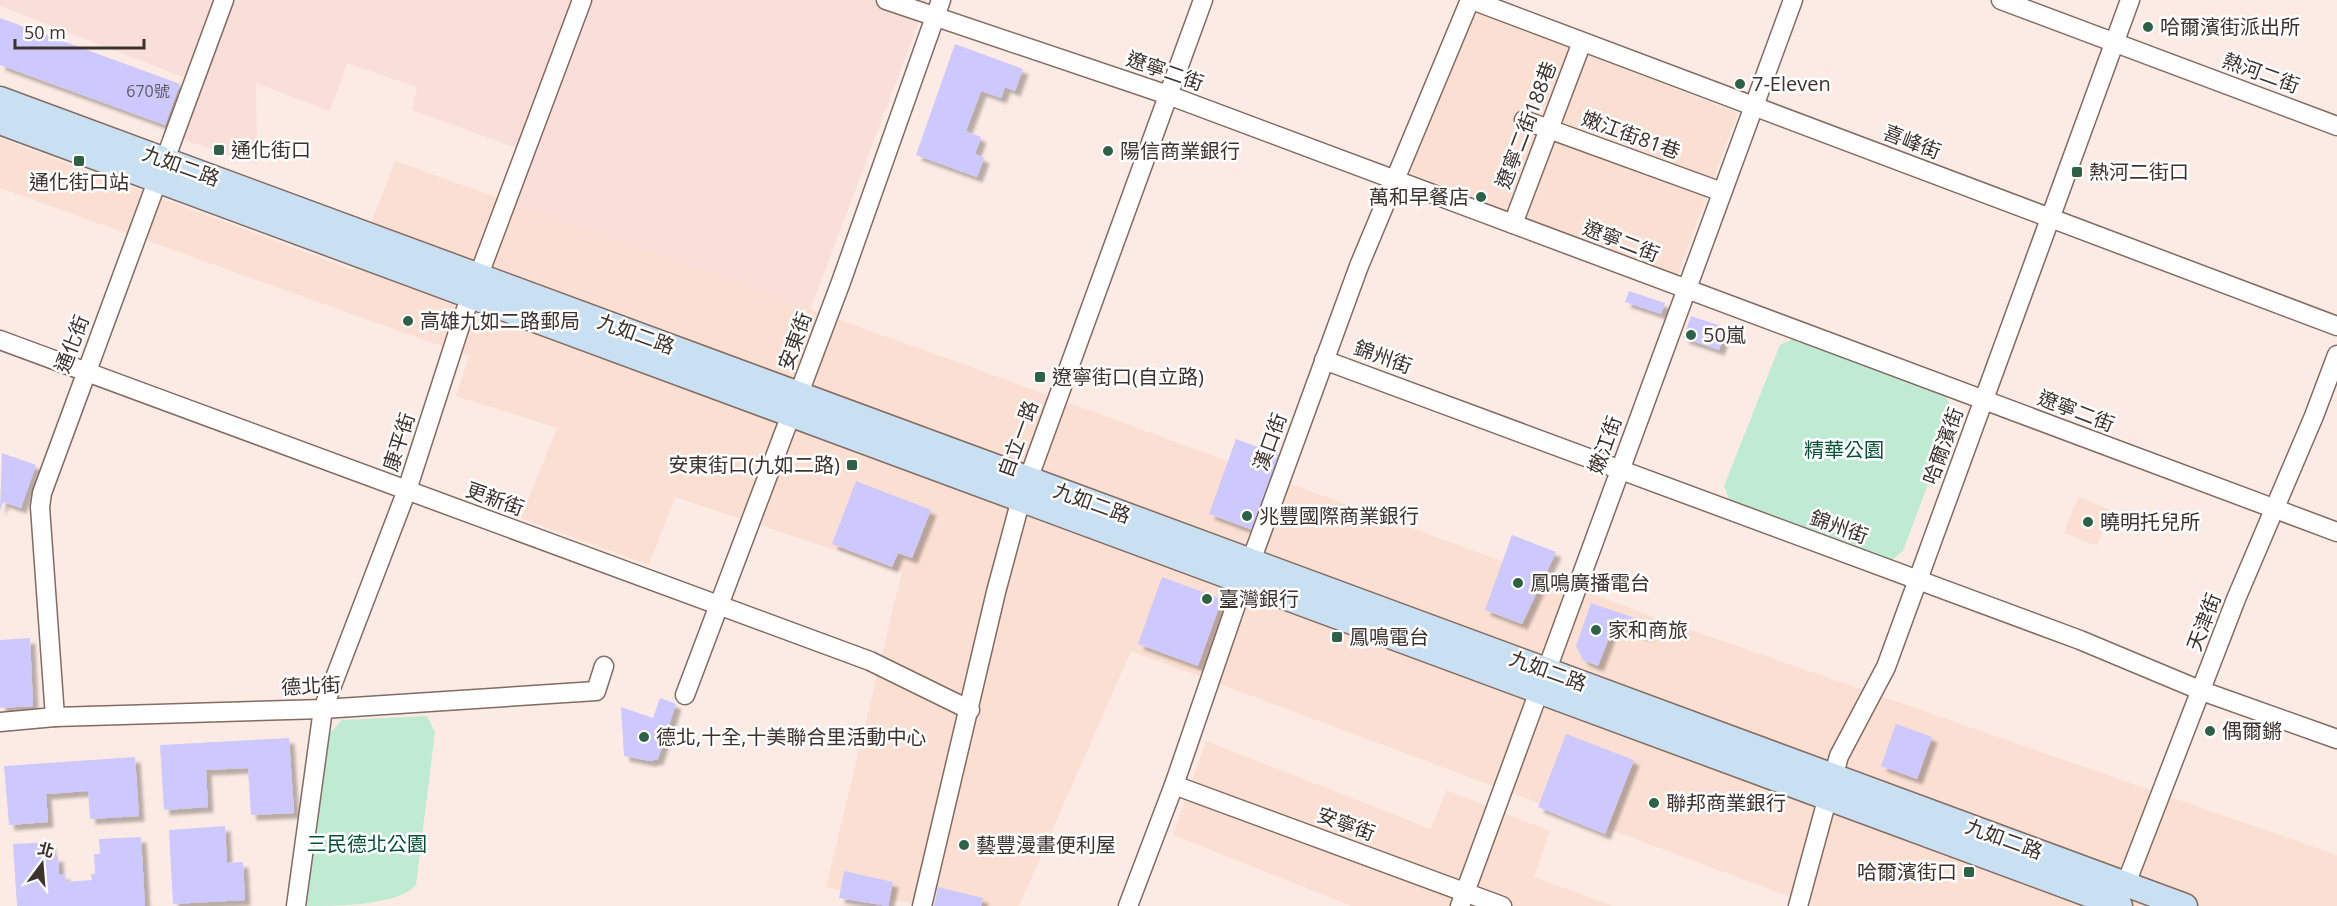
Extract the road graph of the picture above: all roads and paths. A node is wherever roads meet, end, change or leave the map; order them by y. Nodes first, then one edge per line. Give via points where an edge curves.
1 (224, 0) edge
2 (582, 0) edge
3 (886, 0) edge
4 (941, 0) edge
5 (1203, 0) edge
6 (1471, 0) edge
7 (1793, 0) edge
8 (2001, 0) edge
9 (2130, 0) edge
10 (934, 18) junction
11 (1582, 42) junction
12 (2114, 42) junction
13 (1168, 95) junction
14 (0, 99) edge
15 (1754, 106) junction
16 (1524, 120) dead end
17 (0, 122) edge
18 (2337, 126) edge
19 (1549, 129) junction
20 (161, 170) junction
21 (1395, 180) junction
22 (1722, 192) junction
23 (2050, 218) junction
24 (1513, 224) junction
25 (474, 286) junction
26 (1686, 289) junction
27 (2337, 326) edge
28 (0, 340) edge
29 (2337, 355) edge
30 (1324, 360) junction
31 (86, 371) junction
32 (1983, 400) junction
33 (795, 405) junction
34 (1620, 469) junction
35 (407, 490) junction
36 (1024, 490) junction
37 (2273, 509) junction
38 (2337, 532) edge
39 (1247, 571) junction
40 (1918, 580) junction
41 (719, 605) junction
42 (604, 666) dead end
43 (1542, 681) junction
44 (2202, 691) junction
45 (685, 695) dead end
46 (323, 708) junction
47 (970, 710) junction
48 (55, 717) junction
49 (0, 722) edge
50 (2337, 739) edge
51 (1174, 785) junction
52 (1829, 787) junction
53 (1462, 899) edge
54 (2120, 900) edge
55 (296, 906) edge
56 (922, 906) edge
57 (1128, 906) edge
58 (1502, 906) edge
59 (1798, 906) edge
60 (2185, 906) edge

1 - 20 street, 通化街
2 - 25 street, 康平街
3 - 10 street, 遼寧二街
4 - 10 street, 安東街
5 - 13 street, 自立一路
6 - 11 street, 喜峰街
6 - 21 street, 漢口街
7 - 15 street, 嫩江街
8 - 12 street, 熱河二街
9 - 12 street, 哈爾濱街
10 - 13 street, 遼寧二街
10 - 33 street, 安東街
11 - 15 street, 喜峰街
11 - 19 street, 遼寧二街188巷
12 - 18 street, 熱河二街
12 - 23 street, 哈爾濱街
13 - 21 street, 遼寧二街
13 - 36 street, 自立一路
14 - 20 street, 九如二路
15 - 22 street, 嫩江街
15 - 23 street, 喜峰街
16 - 19 street, 嫩江街81巷
17 - 20 street, 九如二路
19 - 22 street, 嫩江街81巷
19 - 24 street, 遼寧二街188巷
20 - 25 street, 九如二路
20 - 31 street, 通化街
21 - 24 street, 遼寧二街
21 - 30 street, 漢口街
22 - 26 street, 嫩江街
23 - 27 street, 喜峰街
23 - 32 street, 哈爾濱街
24 - 26 street, 遼寧二街
25 - 33 street, 九如二路
25 - 35 street, 康平街
26 - 32 street, 遼寧二街
26 - 34 street, 嫩江街
28 - 31 street, 更新街
29 - 37 street, 天津街
30 - 34 street, 錦州街
30 - 39 street, 漢口街
31 - 35 street, 更新街
31 - 48 street, 通化街 via 52,462 40,507
32 - 37 street, 遼寧二街
32 - 40 street, 哈爾濱街
33 - 36 street, 九如二路
33 - 41 street, 安東街
34 - 40 street, 錦州街
34 - 43 street, 嫩江街
35 - 41 street, 更新街
35 - 46 street, 康平街
36 - 39 street, 九如二路
36 - 47 street, 自立一路
37 - 38 street, 遼寧二街
37 - 44 street, 天津街
39 - 43 street, 九如二路
39 - 51 street, 漢口街
40 - 44 street, 錦州街 via 2080,640
40 - 52 street, 哈爾濱街 via 1886,667 1839,756
41 - 45 street, 安東街
41 - 47 street, 更新街 via 870,661
42 - 46 street, 德北街 via 596,692
43 - 52 street, 九如二路
43 - 53 street, 嫩江街
44 - 50 street, 錦州街
44 - 54 street, 天津街
46 - 48 street, 德北街
46 - 55 street, 康平街
47 - 56 street, 自立一路
48 - 49 street, 德北街
51 - 53 street, 安寧街
51 - 57 street, 漢口街
52 - 54 street, 九如二路
52 - 59 street, 哈爾濱街
53 - 58 street, 安寧街
54 - 60 street, 九如二路

